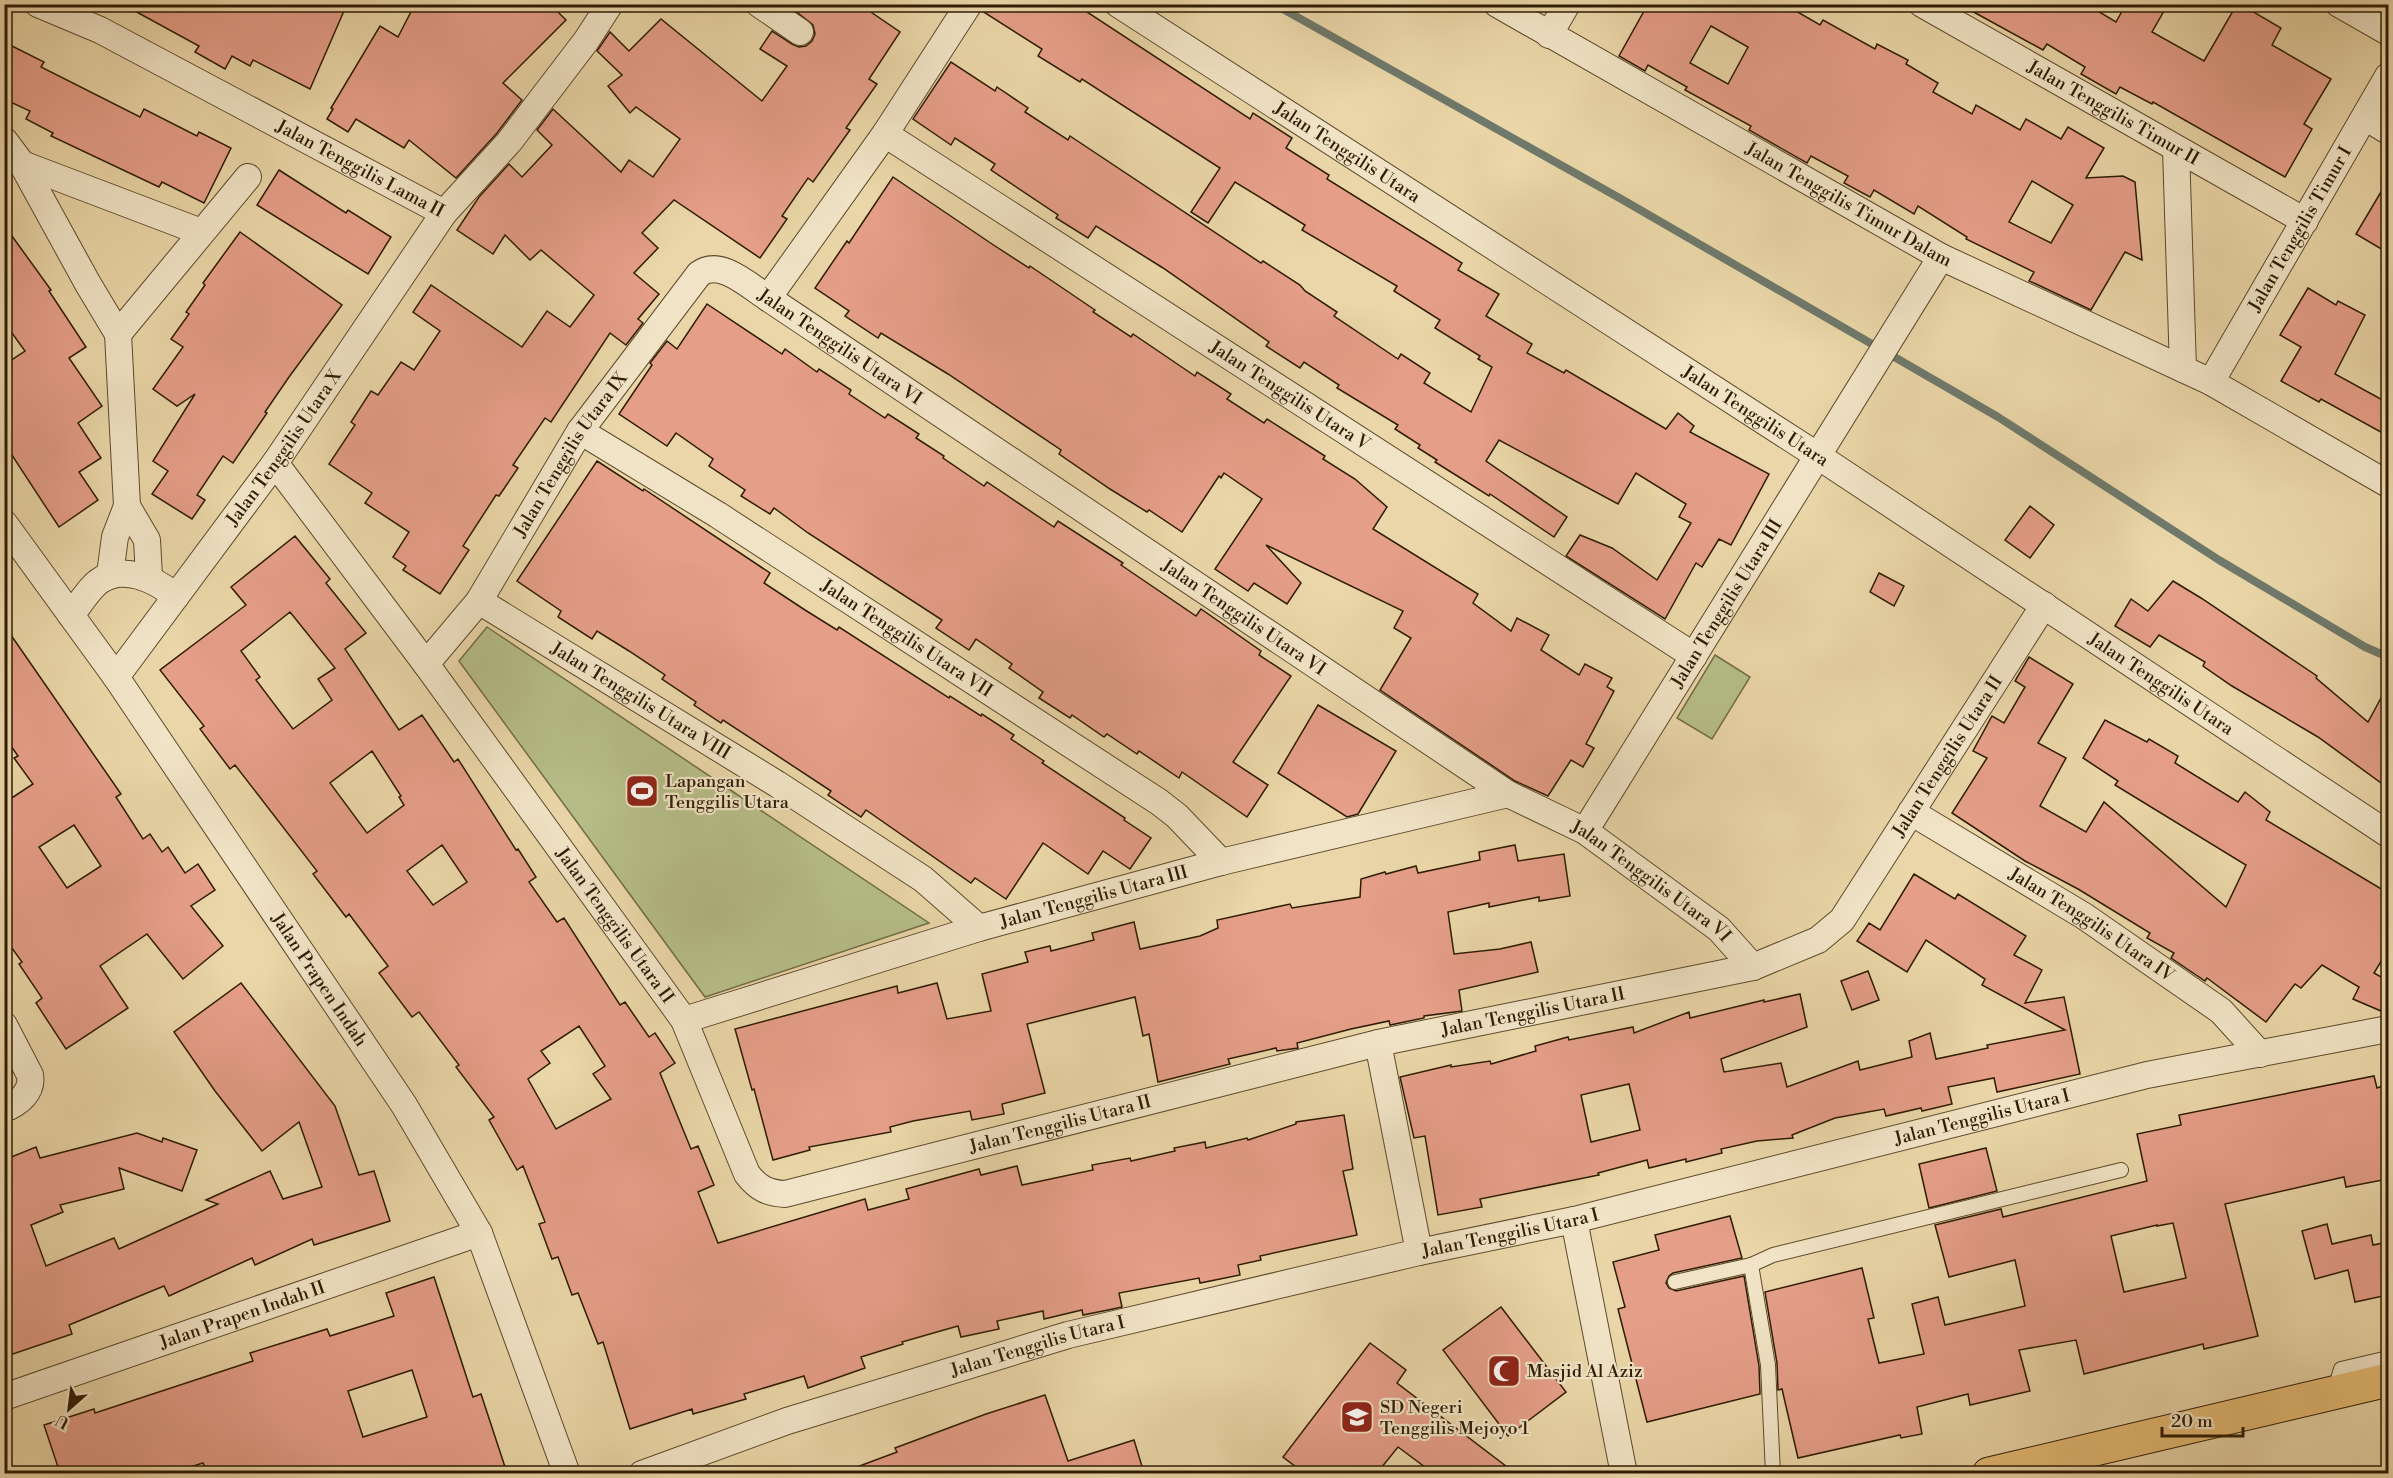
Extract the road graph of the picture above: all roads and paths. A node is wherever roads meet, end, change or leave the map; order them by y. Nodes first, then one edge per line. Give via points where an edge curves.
1 (38, 4) edge
2 (610, 4) edge
3 (759, 4) edge
4 (969, 4) edge
5 (1118, 4) edge
6 (1497, 4) edge
7 (1567, 4) edge
8 (1923, 4) edge
9 (2339, 4) edge
10 (800, 32) dead end
11 (2388, 32) edge
12 (1549, 35) junction
13 (2388, 76) edge
14 (2365, 117) junction
15 (2388, 131) edge
16 (885, 134) junction
17 (4, 140) edge
18 (2176, 148) junction
19 (22, 164) junction
20 (248, 177) dead end
21 (444, 213) junction
22 (2305, 221) junction
23 (201, 232) junction
24 (1941, 257) junction
25 (728, 272) joint
26 (768, 298) junction
27 (118, 334) junction
28 (2183, 369) junction
29 (2211, 382) junction
30 (580, 431) junction
31 (1818, 456) junction
32 (275, 463) junction
33 (2388, 484) edge
34 (127, 506) junction
35 (4, 523) edge
36 (110, 574) junction
37 (149, 577) junction
38 (176, 596) junction
39 (479, 601) junction
40 (2044, 605) junction
41 (71, 615) junction
42 (1694, 656) junction
43 (426, 664) junction
44 (116, 677) junction
45 (1508, 794) junction
46 (1911, 812) junction
47 (1585, 831) junction
48 (2388, 834) edge
49 (1221, 862) junction
50 (979, 928) junction
51 (1753, 967) junction
52 (684, 1020) junction
53 (4, 1025) edge
54 (2388, 1029) edge
55 (1378, 1042) junction
56 (2260, 1054) junction
57 (4, 1109) edge
58 (2121, 1170) dead end
59 (1574, 1220) junction
60 (479, 1233) junction
61 (1419, 1251) junction
62 (1751, 1265) junction
63 (1675, 1282) dead end
64 (2388, 1358) edge
65 (2388, 1380) edge
66 (2340, 1392) junction
67 (4, 1397) edge
68 (567, 1473) edge
69 (642, 1473) edge
70 (1624, 1473) edge
71 (1773, 1473) edge
72 (1989, 1473) edge

1 - 21 street, Jalan Tenggilis Lama II via 100,30
2 - 21 street, Jalan Tenggilis Lama II via 509,142
3 - 10 street
4 - 16 street
5 - 31 street, Jalan Tenggilis Utara
6 - 12 street, Jalan Tenggilis Timur Dalam
7 - 12 street
8 - 18 street, Jalan Tenggilis Timur II
9 - 11 street
12 - 24 street, Jalan Tenggilis Timur Dalam
13 - 14 street, Jalan Tenggilis Timur I
14 - 15 street
14 - 22 street, Jalan Tenggilis Timur I
16 - 26 street
16 - 42 street, Jalan Tenggilis Utara V
17 - 19 street
18 - 22 street, Jalan Tenggilis Timur II
18 - 28 street
19 - 23 street
19 - 27 street
20 - 23 street
21 - 32 street, Jalan Tenggilis Utara X
22 - 29 street, Jalan Tenggilis Timur I
23 - 27 street
24 - 28 street, Jalan Tenggilis Timur Dalam
24 - 31 street, Jalan Tenggilis Utara III
25 - 26 street, Jalan Tenggilis Utara VI
25 - 30 street, Jalan Tenggilis Utara IX via 710,268 699,274
26 - 45 street, Jalan Tenggilis Utara VI
27 - 34 street
28 - 29 street, Jalan Tenggilis Timur Dalam
29 - 33 street, Jalan Tenggilis Timur Dalam
30 - 39 street, Jalan Tenggilis Utara IX
30 - 49 street, Jalan Tenggilis Utara VII via 718,515 1159,802
31 - 40 street, Jalan Tenggilis Utara
31 - 42 street, Jalan Tenggilis Utara III
32 - 38 street, Jalan Tenggilis Utara X
32 - 43 street, Jalan Tenggilis Utara II
34 - 36 street via 113,543
34 - 37 street via 147,540
35 - 41 street, Jalan Prapen Indah
36 - 37 street
36 - 41 street via 97,583
37 - 38 street
38 - 44 street, Jalan Tenggilis Utara X
39 - 43 street, Jalan Tenggilis Utara IX
39 - 50 street, Jalan Tenggilis Utara VIII via 914,872
40 - 46 street, Jalan Tenggilis Utara II
40 - 48 street, Jalan Tenggilis Utara
41 - 44 street, Jalan Prapen Indah
42 - 47 street, Jalan Tenggilis Utara III
43 - 52 street, Jalan Tenggilis Utara II
44 - 60 street, Jalan Prapen Indah via 404,1105
45 - 47 street, Jalan Tenggilis Utara VI
45 - 49 street, Jalan Tenggilis Utara III
46 - 51 street, Jalan Tenggilis Utara II via 1842,920 1818,940
46 - 56 street, Jalan Tenggilis Utara IV via 2084,916 2212,1004
47 - 51 street, Jalan Tenggilis Utara VI via 1719,929
49 - 50 street, Jalan Tenggilis Utara III
50 - 52 street, Jalan Tenggilis Utara III
51 - 55 street, Jalan Tenggilis Utara II
52 - 55 street, Jalan Tenggilis Utara II via 747,1174 771,1194 797,1191
53 - 57 street via 32,1083 22,1099
54 - 56 street, Jalan Tenggilis Utara I
55 - 61 street
56 - 59 street, Jalan Tenggilis Utara I via 2147,1075
58 - 62 lane via 1773,1255
59 - 61 street, Jalan Tenggilis Utara I
59 - 70 street
60 - 67 street, Jalan Prapen Indah II
60 - 68 street, Jalan Prapen Indah
61 - 69 street, Jalan Tenggilis Utara I via 1068,1335 787,1421
62 - 63 lane
62 - 71 lane via 1768,1365
64 - 66 lane via 2342,1369 2337,1382
65 - 66 main road
66 - 72 main road

